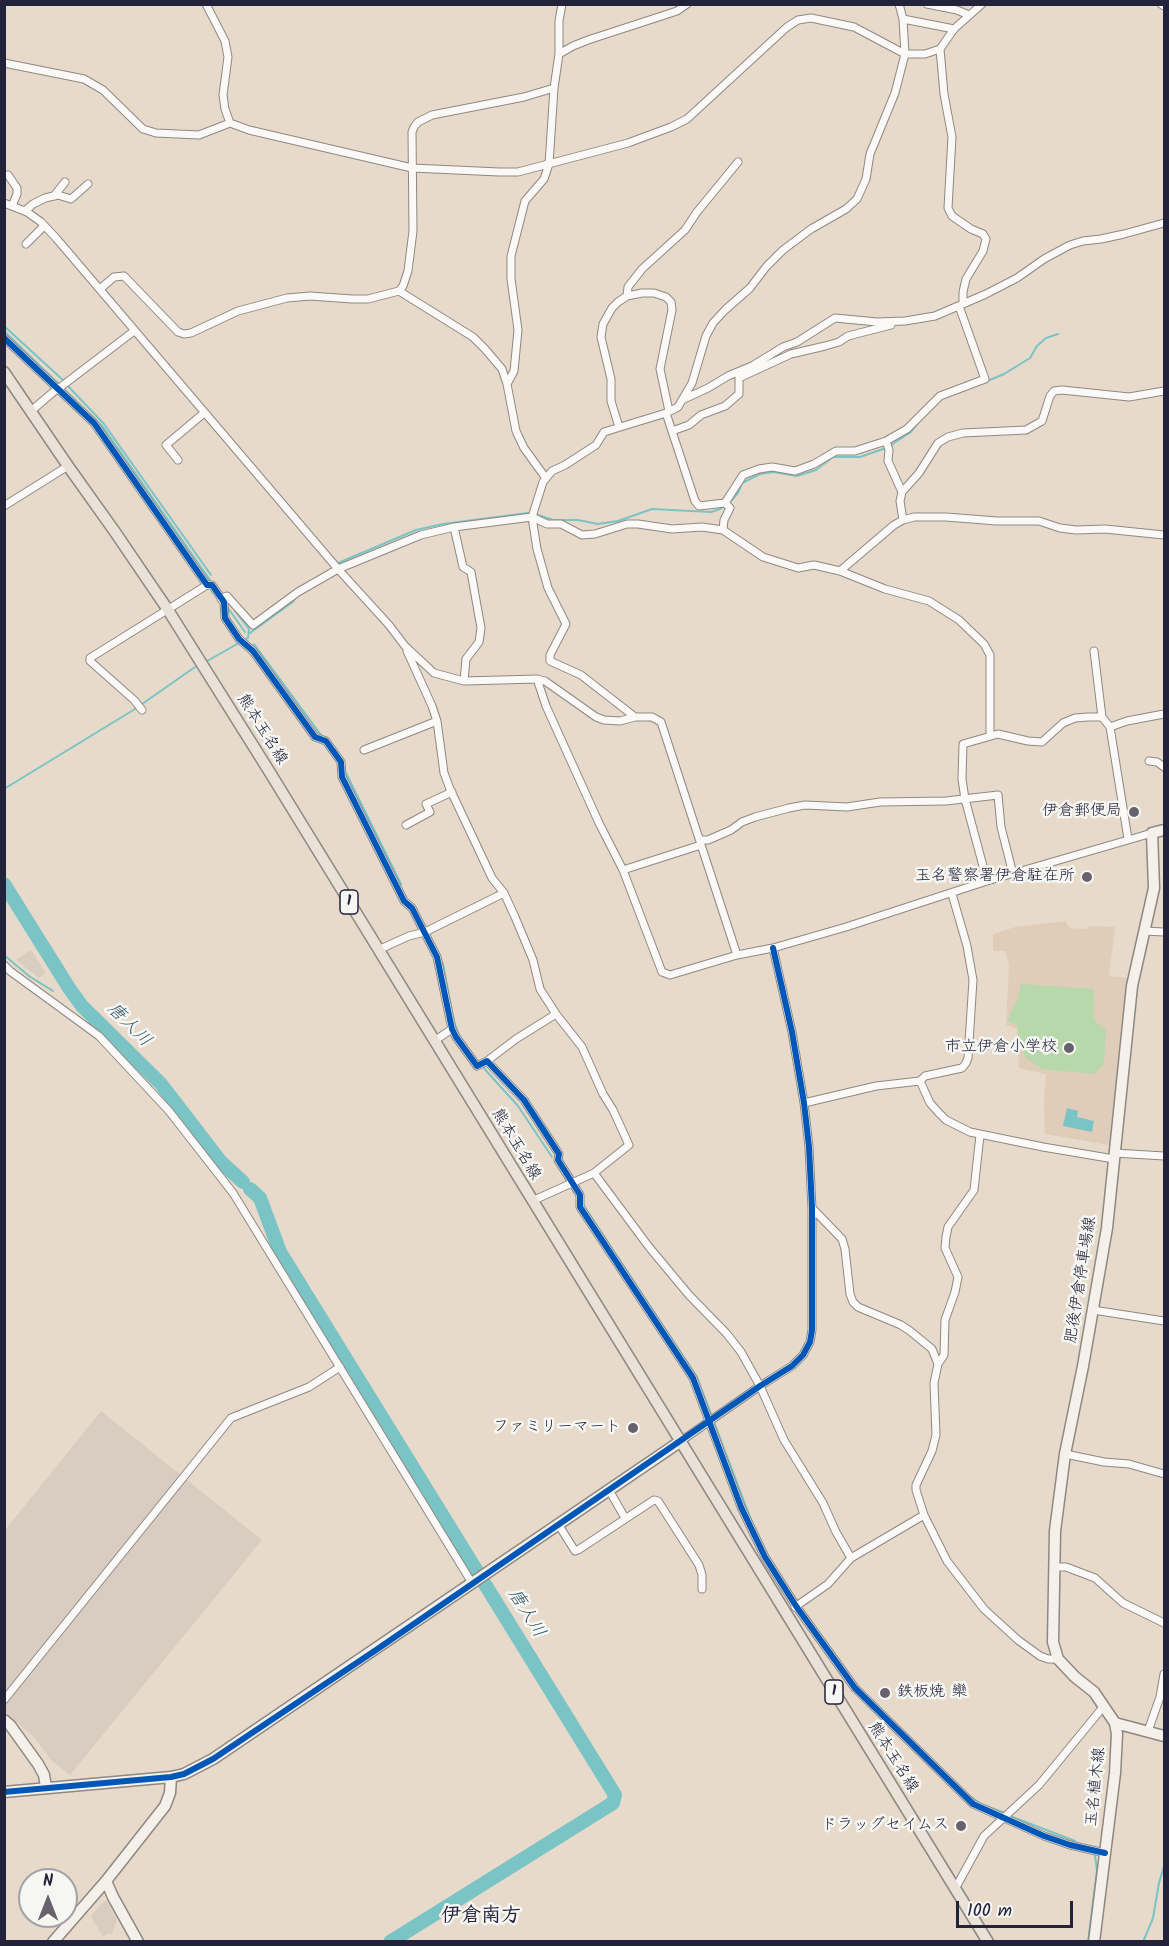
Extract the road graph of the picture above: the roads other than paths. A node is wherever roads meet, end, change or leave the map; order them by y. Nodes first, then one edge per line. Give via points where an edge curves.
1 (206, 4) edge
2 (562, 4) edge
3 (687, 4) edge
4 (899, 4) edge
5 (927, 4) edge
6 (982, 4) edge
7 (969, 15) junction
8 (903, 19) junction
9 (954, 29) junction
10 (940, 49) junction
11 (559, 54) junction
12 (905, 54) junction
13 (4, 63) edge
14 (554, 88) junction
15 (230, 123) junction
16 (738, 162) dead end
17 (549, 164) junction
18 (412, 168) junction
19 (8, 175) dead end
20 (65, 182) dead end
21 (88, 184) dead end
22 (54, 196) junction
23 (8, 204) edge
24 (25, 211) junction
25 (1164, 223) edge
26 (44, 226) junction
27 (26, 244) dead end
28 (100, 289) junction
29 (399, 291) junction
30 (627, 296) junction
31 (961, 305) junction
32 (905, 321) junction
33 (134, 331) junction
34 (4, 338) edge
35 (4, 372) edge
36 (507, 384) junction
37 (60, 386) junction
38 (1164, 390) edge
39 (682, 400) junction
40 (31, 411) junction
41 (668, 412) junction
42 (204, 413) junction
43 (619, 427) junction
44 (672, 431) junction
45 (887, 445) junction
46 (178, 459) dead end
47 (68, 466) junction
48 (545, 477) junction
49 (902, 492) junction
50 (727, 505) junction
51 (4, 506) edge
52 (532, 517) junction
53 (903, 520) junction
54 (454, 527) junction
55 (723, 530) junction
56 (1164, 535) edge
57 (338, 569) junction
58 (840, 571) junction
59 (207, 585) junction
60 (221, 599) junction
61 (168, 610) junction
62 (405, 646) junction
63 (1094, 651) dead end
64 (537, 679) junction
65 (464, 681) junction
66 (140, 707) dead end
67 (1164, 714) edge
68 (635, 717) junction
69 (1102, 717) junction
70 (436, 721) junction
71 (1110, 727) junction
72 (990, 736) junction
73 (364, 750) dead end
74 (1149, 760) dead end
75 (1164, 767) edge
76 (452, 792) junction
77 (965, 799) junction
78 (406, 825) dead end
79 (1164, 830) edge
80 (1152, 833) junction
81 (1128, 839) junction
82 (701, 843) junction
83 (623, 870) junction
84 (1013, 874) junction
85 (987, 881) junction
86 (504, 894) junction
87 (952, 894) junction
88 (1144, 931) junction
89 (425, 932) junction
90 (1164, 932) edge
91 (773, 948) junction
92 (378, 950) junction
93 (737, 955) junction
94 (4, 965) edge
95 (556, 1014) junction
96 (452, 1029) junction
97 (434, 1041) junction
98 (484, 1063) junction
99 (920, 1081) junction
100 (804, 1103) junction
101 (980, 1135) junction
102 (1114, 1156) junction
103 (1164, 1156) edge
104 (594, 1173) junction
105 (572, 1183) junction
106 (532, 1201) junction
107 (812, 1208) junction
108 (1093, 1310) junction
109 (1164, 1321) edge
110 (938, 1364) junction
111 (340, 1367) junction
112 (760, 1386) junction
113 (714, 1418) junction
114 (681, 1441) junction
115 (1065, 1454) junction
116 (1164, 1474) edge
117 (609, 1490) junction
118 (924, 1515) junction
119 (626, 1518) junction
120 (558, 1524) junction
121 (851, 1558) junction
122 (1055, 1567) junction
123 (477, 1579) junction
124 (702, 1589) dead end
125 (799, 1604) junction
126 (786, 1614) junction
127 (1164, 1623) edge
128 (1058, 1659) junction
129 (1164, 1674) edge
130 (4, 1700) edge
131 (1104, 1706) junction
132 (4, 1720) edge
133 (1115, 1723) junction
134 (1148, 1731) junction
135 (1164, 1736) edge
136 (171, 1777) junction
137 (46, 1787) junction
138 (4, 1792) edge
139 (1003, 1818) junction
140 (1105, 1853) junction
141 (106, 1881) junction
142 (955, 1889) junction
143 (53, 1941) edge
144 (138, 1941) edge
145 (988, 1941) edge
146 (1094, 1941) edge

1 - 15 street via 225,41 228,57 223,95
2 - 11 street
3 - 11 street via 676,12 588,40
4 - 8 street
5 - 7 street
6 - 7 street
7 - 9 street
8 - 9 street
8 - 12 street
9 - 10 street
10 - 12 street
10 - 31 street via 952,137 948,208 952,216 986,239 966,279
11 - 14 street
12 - 17 street via 854,27 811,18 798,20 687,119 628,143
12 - 39 street via 857,199 783,250 750,288 725,309 706,336 692,382
13 - 15 street via 84,80 102,90 143,129 156,133 199,135
14 - 17 street
14 - 18 street via 432,115 418,122 412,132
15 - 18 street
16 - 30 street via 685,231 642,269 628,287
17 - 18 street via 518,172
17 - 36 street via 544,179 525,201 511,256 518,330 514,371
18 - 29 street via 413,231 408,271
19 - 23 street via 17,194
20 - 22 street
21 - 22 street via 71,199
22 - 24 street
23 - 24 street
24 - 26 street
25 - 31 street via 1070,245 1017,278
26 - 27 street
26 - 28 street
28 - 29 street via 114,277 124,276 184,334 238,311 287,298 368,299
28 - 33 street
29 - 36 street via 473,337 502,369
30 - 41 street via 654,293 671,302 660,369
30 - 43 street via 612,308 601,337
31 - 32 street via 935,316
31 - 45 street via 985,379 940,396
32 - 39 street via 835,318 797,342
32 - 44 street via 791,354 739,378 739,394 725,406
33 - 37 street
33 - 42 street
34 - 37 street
35 - 40 main road, 熊本玉名線 / 1
36 - 48 street via 516,431
37 - 40 street
37 - 59 street via 94,423
38 - 49 street via 1129,397 1054,391 1042,421 1026,430 963,433 938,443
39 - 41 street
40 - 47 main road, 熊本玉名線 / 1
41 - 43 street
41 - 44 street
42 - 46 street via 166,445
42 - 57 street
43 - 48 street via 604,432 596,446
44 - 50 street via 695,501 699,506
45 - 49 street via 888,461
45 - 50 street via 836,451 795,471 772,466 743,475
47 - 51 street
47 - 61 main road, 熊本玉名線 / 1
48 - 52 street
49 - 53 street
50 - 55 street via 730,508
52 - 54 street
52 - 55 street via 548,524 561,524 582,535 627,524
52 - 68 street via 548,588 566,624 550,661 581,675
53 - 56 street via 946,517 1039,521 1076,530
53 - 58 street
54 - 57 street via 421,535
54 - 65 street via 463,567 471,572 482,628 479,642 466,659
55 - 58 street via 763,557 798,568 814,566
57 - 60 street via 253,625 227,596
57 - 62 street
58 - 72 street via 929,601 984,644 990,655
59 - 60 street via 212,585
59 - 61 street
60 - 89 street via 225,618 241,642 253,651 315,737 326,741 341,762 342,777 404,901
61 - 66 street via 90,658
61 - 92 main road, 熊本玉名線 / 1
62 - 65 street via 434,673
62 - 70 street
63 - 69 street
64 - 65 street
64 - 68 street via 596,717 620,721
64 - 83 street
67 - 71 street
68 - 82 street via 658,718 661,722
69 - 71 street
69 - 72 street via 1075,718 1042,742
70 - 73 street
70 - 76 street via 444,773
71 - 81 street
72 - 77 street via 963,744
74 - 75 street
76 - 78 street via 426,804 430,812
76 - 86 street via 492,878
77 - 82 street via 789,808 742,822
77 - 84 street via 998,795
77 - 85 street
79 - 80 main road
80 - 81 street
80 - 88 main road, 肥後伊倉停車場線 via 1154,888
81 - 84 street
82 - 83 street
82 - 93 street
83 - 93 street via 662,972 670,975
84 - 85 street
85 - 87 street
86 - 89 street
86 - 95 street via 533,960 540,988
87 - 91 street
87 - 99 street via 968,946 973,980 968,1058 962,1068 925,1076
88 - 90 street
88 - 102 main road, 肥後伊倉停車場線 via 1132,986
89 - 92 street
89 - 96 street via 441,970
91 - 93 street
91 - 100 street
92 - 97 main road, 熊本玉名線 / 1
94 - 111 street via 99,1036 169,1111 233,1193
95 - 98 street
95 - 104 street via 582,1047 629,1145
96 - 97 street
96 - 98 street via 477,1066
97 - 106 main road, 熊本玉名線 / 1
98 - 105 street via 524,1100 559,1154 558,1160
99 - 100 street via 876,1086
99 - 101 street via 938,1113
100 - 107 street
101 - 102 street
101 - 110 street via 974,1190 948,1227 946,1237 945,1248 958,1277 945,1320 944,1355
102 - 103 street
102 - 108 main road, 肥後伊倉停車場線
104 - 105 street
104 - 112 street via 649,1247 734,1343
105 - 106 street
105 - 113 street via 580,1195 580,1207 693,1378
106 - 114 main road, 熊本玉名線 / 1
107 - 110 street via 842,1239 850,1294 858,1307 901,1325 932,1349
107 - 112 street via 810,1342 792,1366
108 - 109 street
108 - 115 main road, 肥後伊倉停車場線
110 - 118 street via 934,1383 936,1435 916,1485
111 - 123 street
111 - 130 street via 309,1387 231,1418
112 - 113 street
112 - 121 street via 784,1440
113 - 114 street
113 - 125 street via 741,1507 765,1557
114 - 117 main road
114 - 126 main road, 熊本玉名線 / 1
115 - 116 street via 1130,1464
115 - 122 main road, 肥後伊倉停車場線 via 1054,1531
117 - 119 street
117 - 120 main road
118 - 121 street
118 - 128 street via 947,1561 984,1609 1040,1656
119 - 120 street via 578,1551
119 - 124 street via 657,1501 699,1565
120 - 123 main road
121 - 125 street via 828,1584
122 - 127 street via 1095,1578 1123,1603
122 - 128 main road, 肥後伊倉停車場線 via 1052,1631
123 - 136 main road via 213,1759
125 - 126 street
125 - 139 street via 855,1688 973,1804
126 - 142 main road, 熊本玉名線 / 1
128 - 131 main road
129 - 134 street
131 - 133 main road
131 - 139 street via 1039,1785
132 - 137 main road via 38,1764
133 - 134 main road
133 - 140 main road, 玉名植木線 via 1117,1754
134 - 135 main road
136 - 137 main road
136 - 141 main road via 165,1806
137 - 138 main road
139 - 140 street via 1053,1839
139 - 142 street via 984,1836
140 - 146 main road, 玉名植木線
141 - 143 main road
141 - 144 main road
142 - 145 main road, 熊本玉名線 / 1

